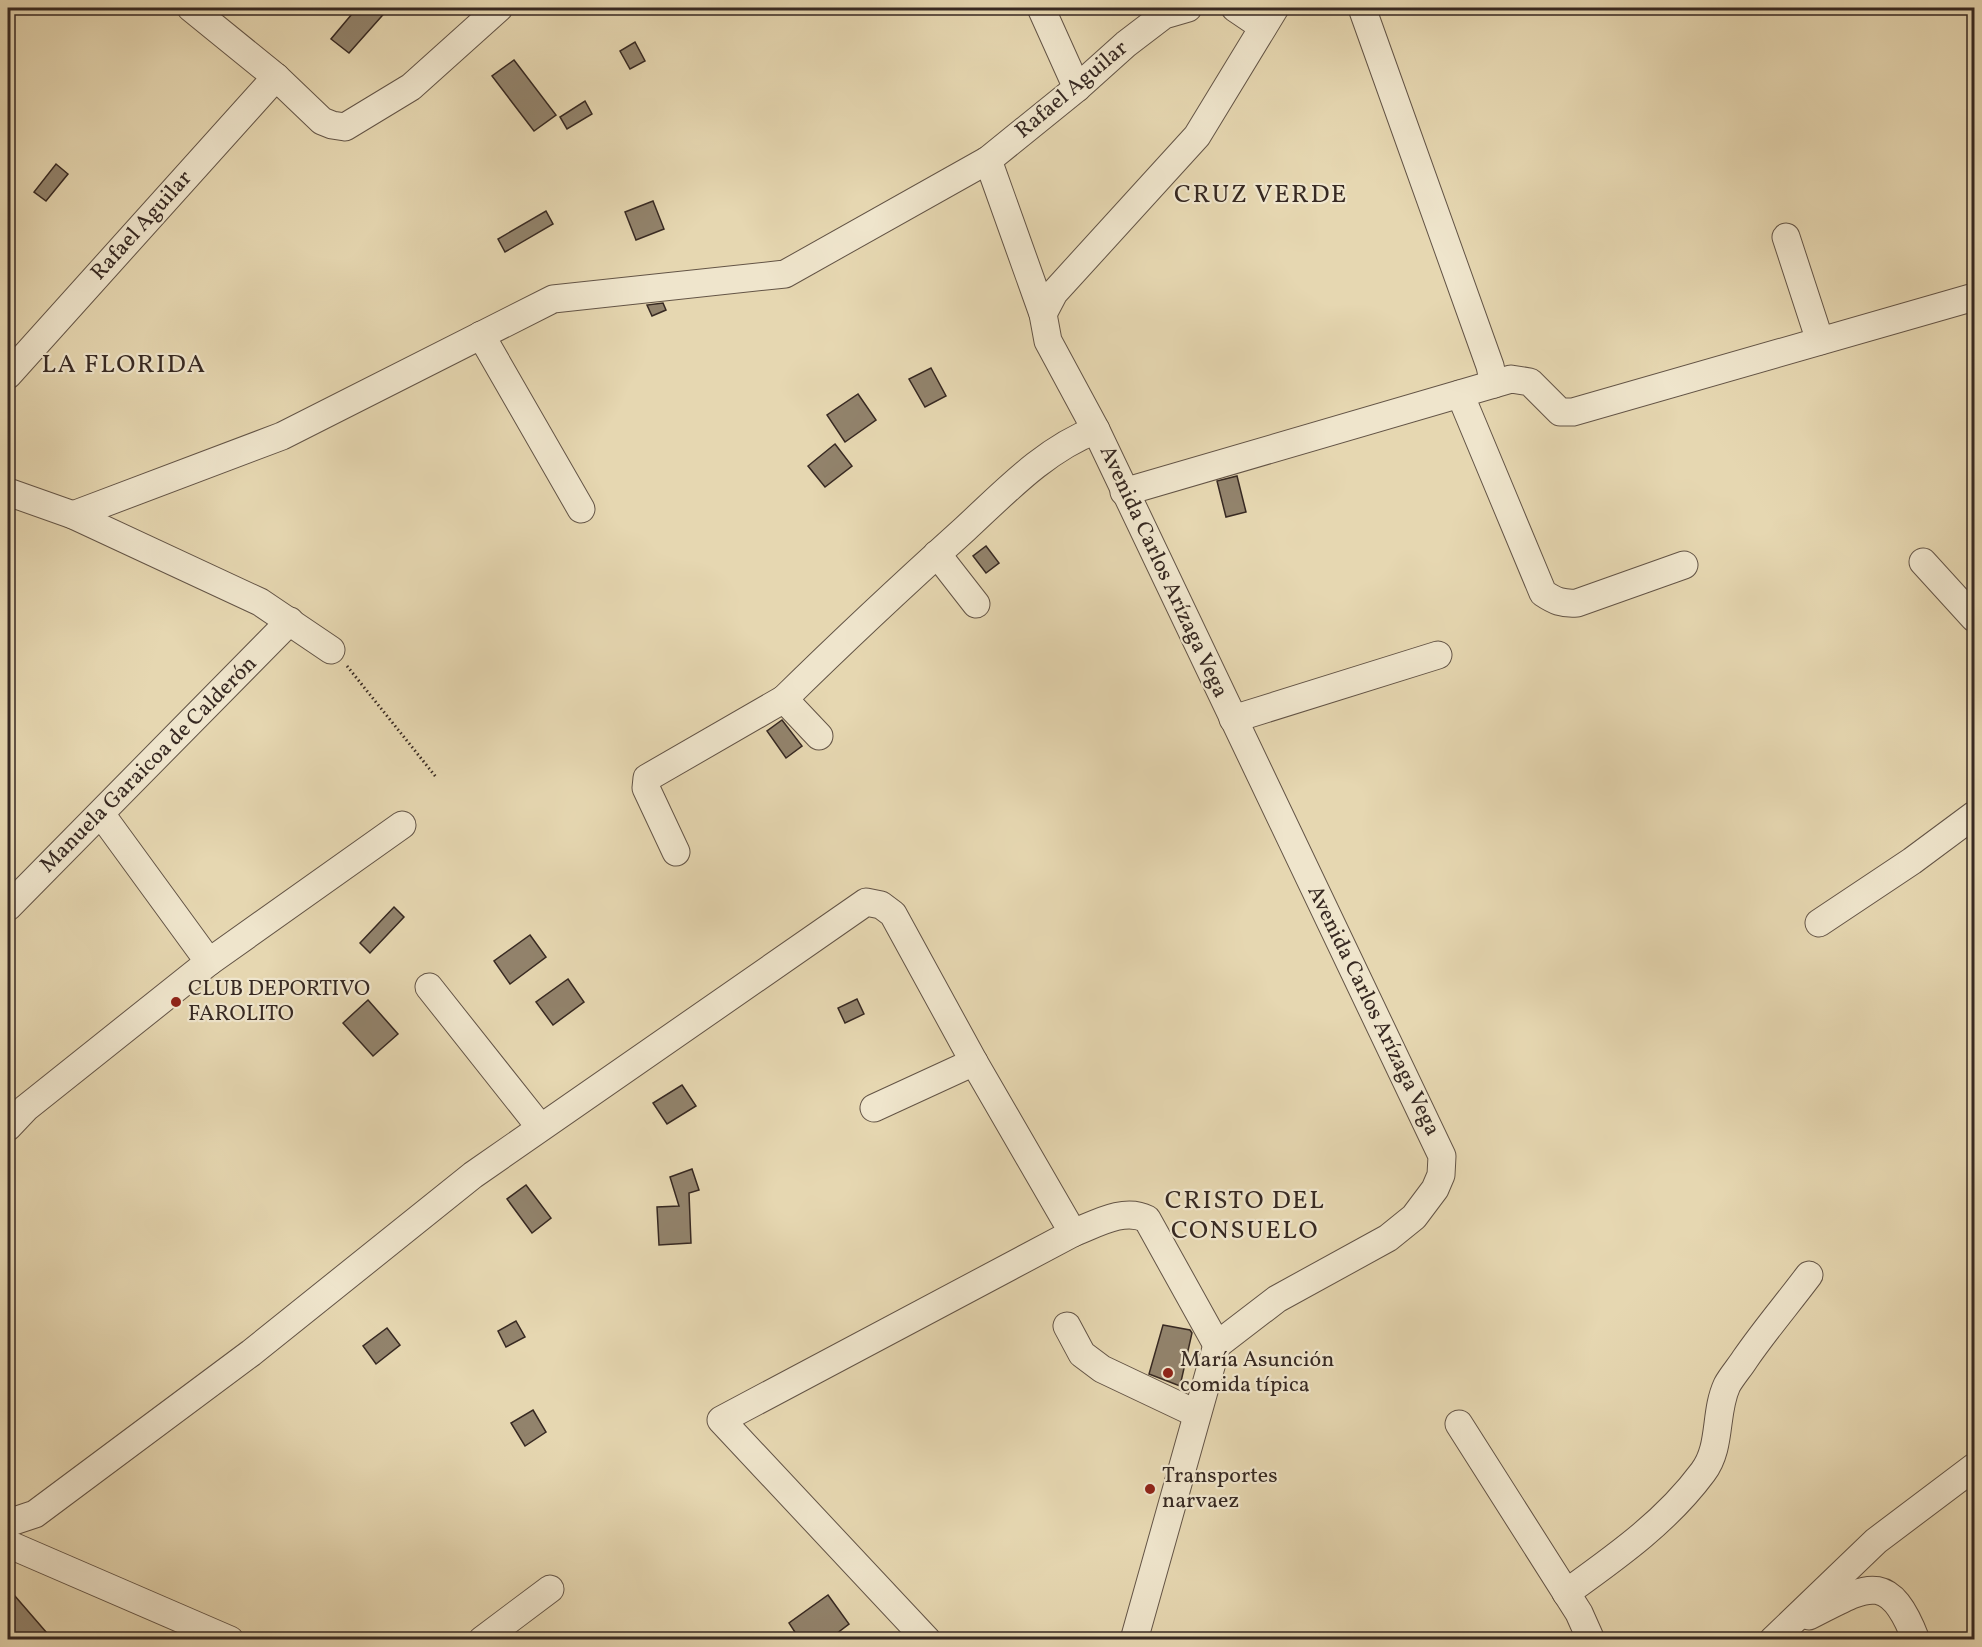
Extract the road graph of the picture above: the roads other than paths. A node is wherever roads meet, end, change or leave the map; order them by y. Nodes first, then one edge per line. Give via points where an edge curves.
1 (191, 8) edge
2 (499, 8) edge
3 (1041, 8) edge
4 (1188, 8) edge
5 (1235, 8) edge
6 (1362, 8) edge
7 (1269, 17) edge
8 (276, 77) junction
9 (1077, 88) junction
10 (988, 160) junction
11 (1786, 237) dead end
12 (1974, 297) edge
13 (1043, 314) junction
14 (481, 335) junction
15 (1820, 341) junction
16 (8, 375) edge
17 (1494, 384) junction
18 (1460, 394) junction
19 (1096, 429) junction
20 (8, 492) edge
21 (1124, 492) junction
22 (581, 509) dead end
23 (73, 515) junction
24 (937, 554) junction
25 (1923, 562) dead end
26 (1684, 566) dead end
27 (976, 604) dead end
28 (1974, 618) edge
29 (290, 621) junction
30 (331, 650) road end
31 (1438, 655) dead end
32 (784, 699) junction
33 (1233, 719) junction
34 (819, 736) dead end
35 (101, 814) junction
36 (1974, 815) edge
37 (402, 825) dead end
38 (676, 852) dead end
39 (8, 907) edge
40 (1820, 923) dead end
41 (209, 962) junction
42 (429, 987) dead end
43 (974, 1062) junction
44 (874, 1108) dead end
45 (8, 1126) edge
46 (540, 1127) junction
47 (1073, 1233) junction
48 (1809, 1275) dead end
49 (1067, 1326) dead end
50 (1217, 1345) junction
51 (1197, 1414) junction
52 (1459, 1424) dead end
53 (1974, 1467) edge
54 (8, 1523) edge
55 (8, 1544) edge
56 (550, 1589) dead end
57 (1566, 1593) junction
58 (1781, 1633) edge
59 (230, 1640) edge
60 (482, 1640) edge
61 (927, 1640) edge
62 (1134, 1640) edge
63 (1591, 1640) edge
64 (1916, 1640) edge

1 - 8 street
2 - 8 street via 411,87 345,127 322,121
3 - 9 street
4 - 9 street, Rafael Aguilar via 1164,15
5 - 7 street
6 - 17 street
7 - 13 street via 1197,136 1054,292
8 - 16 street, Rafael Aguilar
9 - 10 street, Rafael Aguilar
10 - 13 street, Avenida Carlos Arízaga Vega
10 - 14 street, Rafael Aguilar via 785,274 553,299
11 - 15 street
12 - 15 street
13 - 19 street, Avenida Carlos Arízaga Vega via 1048,341
14 - 22 street
14 - 23 street, Rafael Aguilar via 282,436
15 - 17 street via 1573,412 1560,412 1530,382 1511,379
17 - 18 street
18 - 21 street
18 - 26 street via 1543,593 1556,602 1577,603
19 - 21 street, Avenida Carlos Arízaga Vega
19 - 24 street via 1040,463
20 - 23 street
21 - 33 street, Avenida Carlos Arízaga Vega
23 - 29 street via 260,602
24 - 27 street
24 - 32 street
25 - 28 street
29 - 30 street
29 - 35 street, Manuela Garaicoa de Calderón
31 - 33 street
32 - 34 street
32 - 38 street via 647,778 646,788
33 - 50 street, Avenida Carlos Arízaga Vega via 1442,1156 1438,1182 1414,1217 1388,1238 1277,1299
35 - 39 street, Manuela Garaicoa de Calderón
35 - 41 street
36 - 40 street
37 - 41 street
41 - 45 street
42 - 46 street
43 - 44 street
43 - 46 street via 892,914 881,905 866,902
43 - 47 street
46 - 54 street via 473,1175 251,1353 35,1514
47 - 50 street via 1126,1213 1148,1219
47 - 61 street via 721,1420
48 - 57 street via 1728,1384 1713,1455 1703,1472 1654,1527
49 - 51 street via 1082,1354 1102,1369
50 - 51 street
51 - 62 street
52 - 57 street
53 - 58 street via 1876,1541
55 - 59 street
56 - 60 street
57 - 63 street
58 - 64 street via 1859,1591 1877,1589 1897,1603

